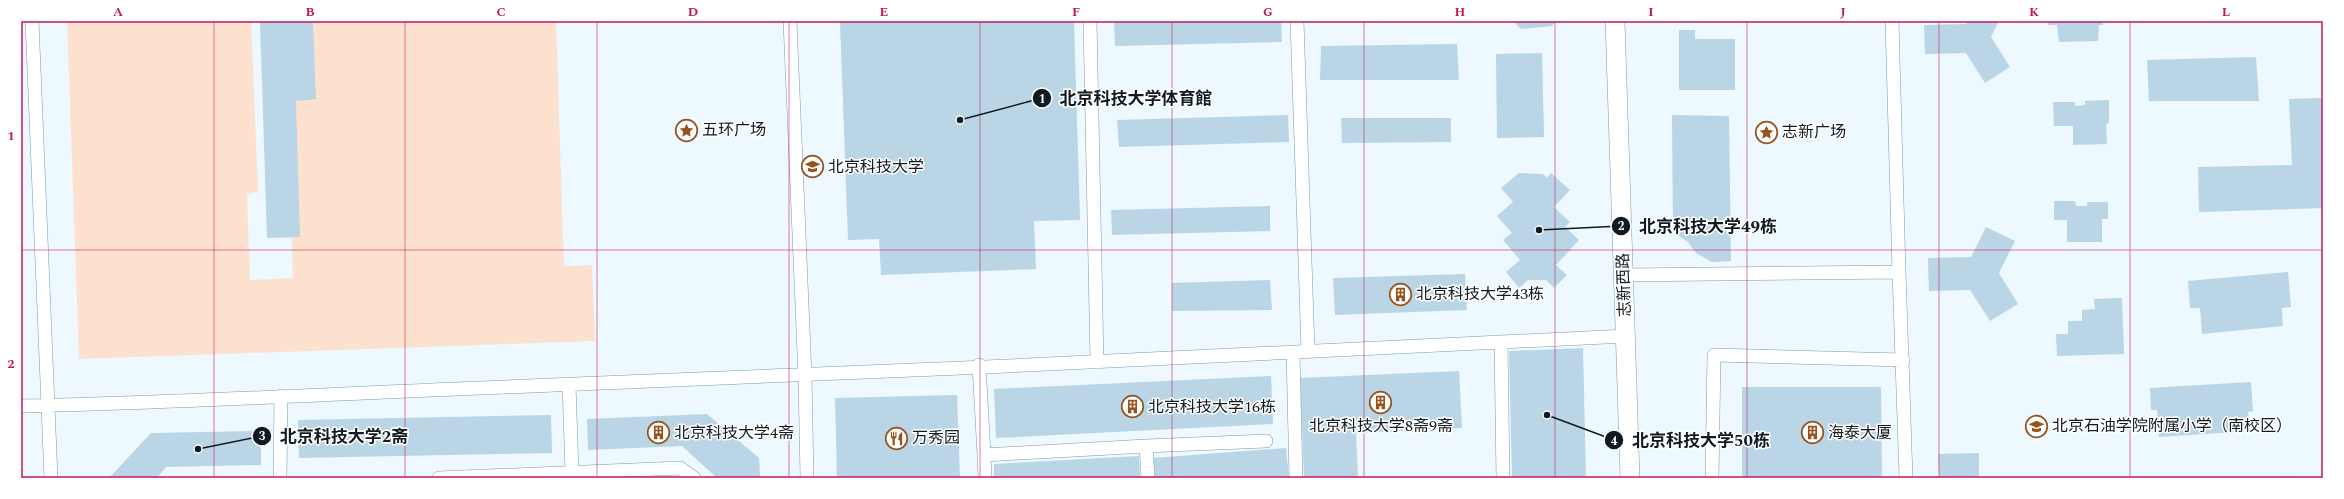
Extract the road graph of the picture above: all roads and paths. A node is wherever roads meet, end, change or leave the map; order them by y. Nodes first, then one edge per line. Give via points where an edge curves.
1 (32, 21) edge
2 (790, 21) edge
3 (1090, 21) edge
4 (1297, 21) edge
5 (1615, 21) edge
6 (1892, 21) edge
7 (1899, 272) junction
8 (1624, 275) junction
9 (1626, 336) junction
10 (1501, 342) junction
11 (1293, 352) junction
12 (1308, 352) junction
13 (1902, 360) junction
14 (1096, 362) junction
15 (979, 365) junction
16 (805, 376) junction
17 (569, 385) junction
18 (281, 396) junction
19 (48, 405) junction
20 (21, 406) edge
21 (1266, 441) dead end
22 (1146, 446) junction
23 (984, 455) junction
24 (572, 472) junction
25 (51, 478) edge
26 (280, 478) edge
27 (439, 478) edge
28 (694, 478) edge
29 (807, 478) edge
30 (985, 478) edge
31 (1148, 478) edge
32 (1296, 478) edge
33 (1503, 478) edge
34 (1630, 478) edge
35 (1712, 478) edge
36 (1906, 478) edge

1 - 19 street
2 - 16 street
3 - 14 street
4 - 12 street
5 - 8 street, 志新西路
6 - 7 street
7 - 8 street
7 - 13 street
8 - 9 street, 志新西路
9 - 10 street
9 - 34 street, 志新西路
10 - 12 street
10 - 33 street
11 - 12 street
11 - 14 street
11 - 32 street
13 - 35 street via 1714,355
13 - 36 street
14 - 15 street
15 - 16 street
15 - 23 street
16 - 17 street
16 - 29 street
17 - 18 street
17 - 24 street
18 - 19 street
18 - 26 street
19 - 20 street
19 - 25 street
21 - 22 street
22 - 23 street
22 - 31 street
23 - 30 street
24 - 27 street
24 - 28 street via 680,468

